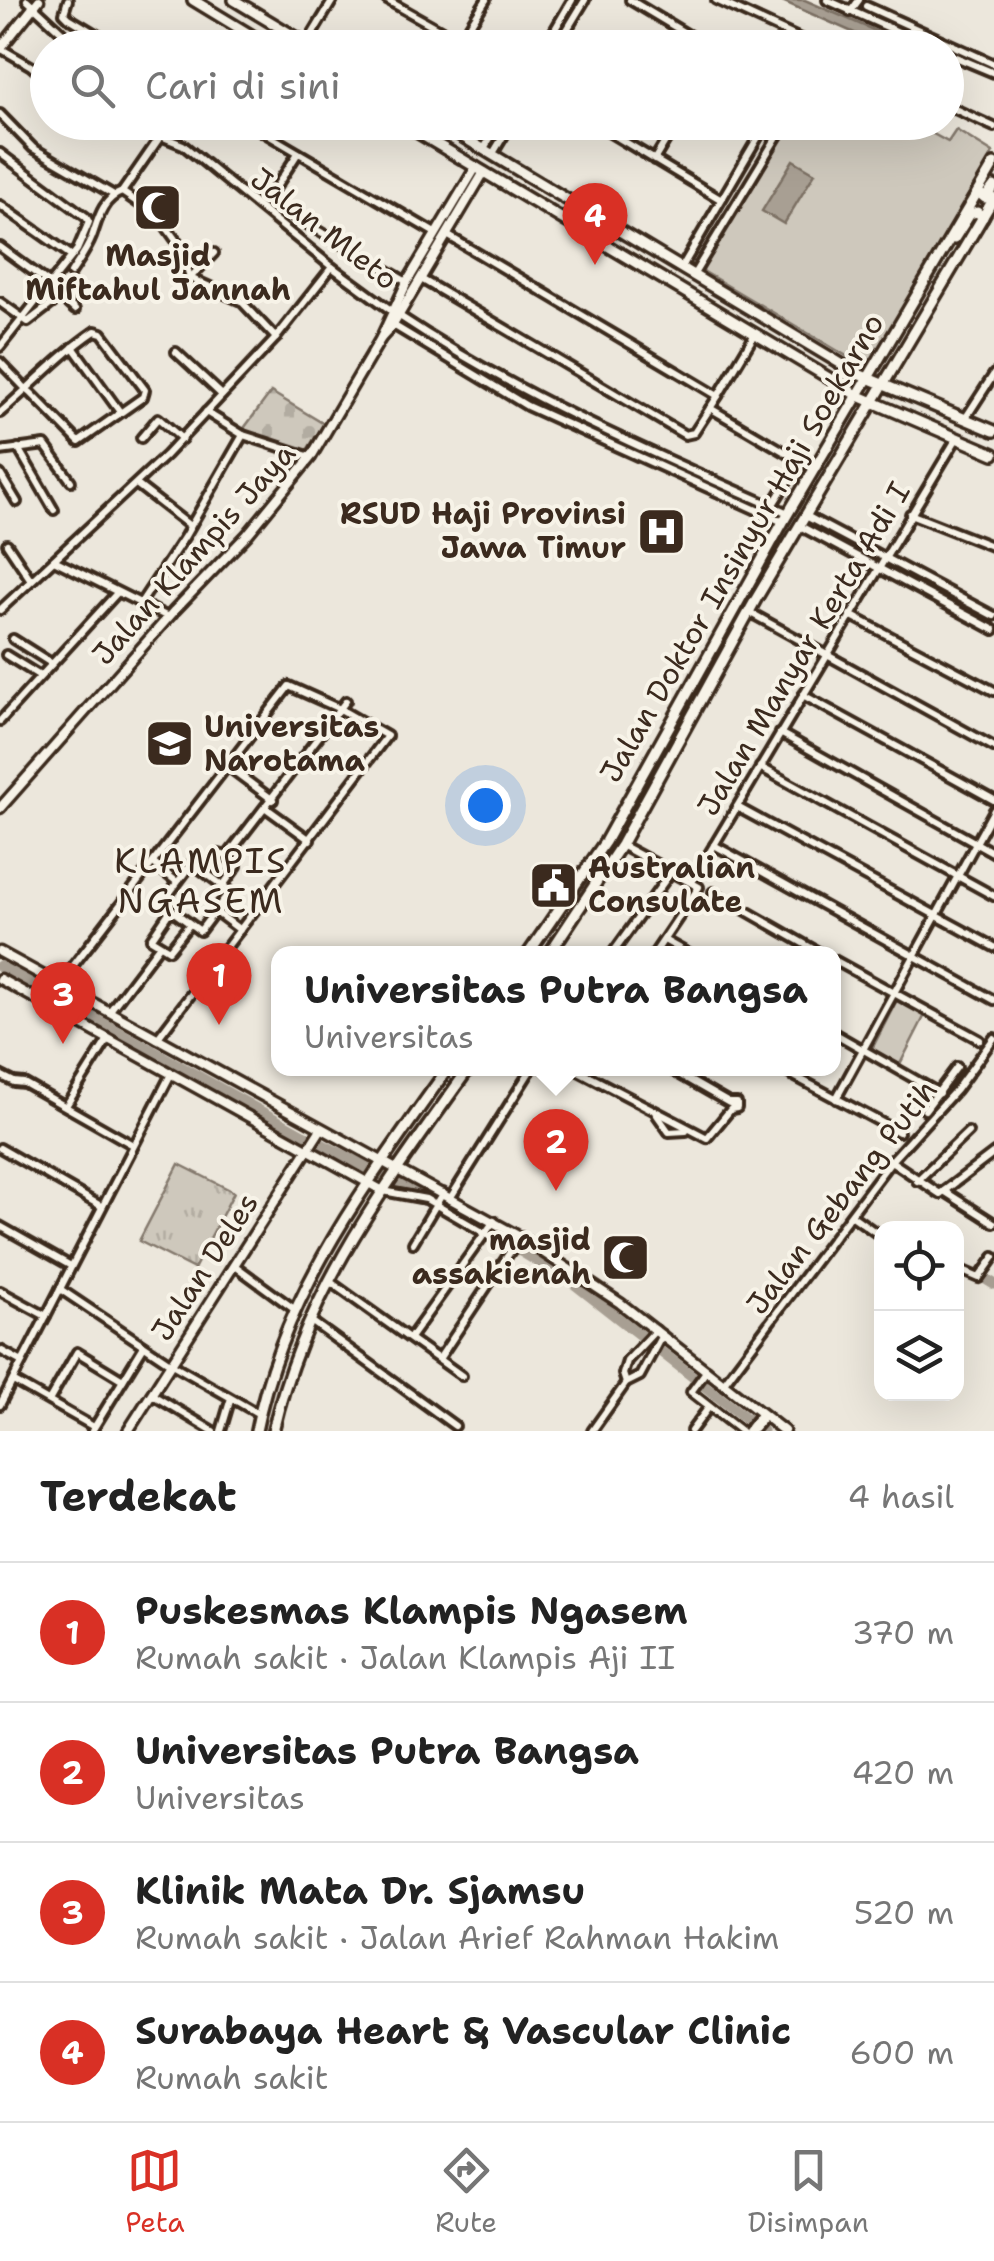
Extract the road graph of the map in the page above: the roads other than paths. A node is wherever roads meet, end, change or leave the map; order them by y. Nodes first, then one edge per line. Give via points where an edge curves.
1 (68, 0) edge
2 (193, 0) edge
3 (234, 0) edge
4 (333, 0) edge
5 (388, 0) edge
6 (486, 0) edge
7 (572, 0) edge
8 (585, 0) edge
9 (630, 0) edge
10 (716, 0) edge
11 (827, 0) edge
12 (34, 2) edge
13 (865, 2) edge
14 (854, 13) junction
15 (61, 30) edge
16 (89, 30) edge
17 (242, 30) edge
18 (282, 30) edge
19 (313, 30) edge
20 (441, 30) edge
21 (467, 30) edge
22 (554, 30) edge
23 (567, 30) edge
24 (680, 30) edge
25 (781, 30) edge
26 (893, 30) edge
27 (923, 30) edge
28 (0, 48) edge
29 (964, 50) edge
30 (964, 60) edge
31 (994, 64) edge
32 (30, 65) edge
33 (994, 73) edge
34 (964, 112) edge
35 (0, 114) edge
36 (994, 126) edge
37 (157, 140) edge
38 (172, 140) edge
39 (279, 140) edge
40 (430, 140) edge
41 (468, 140) edge
42 (493, 140) edge
43 (498, 140) edge
44 (621, 140) edge
45 (666, 140) edge
46 (755, 140) edge
47 (775, 140) edge
48 (488, 152) junction
49 (0, 153) edge
50 (298, 153) junction
51 (654, 160) junction
52 (994, 164) edge
53 (480, 170) junction
54 (994, 186) edge
55 (462, 188) junction
56 (122, 192) junction
57 (978, 192) junction
58 (472, 194) junction
59 (114, 195) junction
60 (994, 198) edge
61 (720, 199) junction
62 (0, 205) edge
63 (982, 217) junction
64 (435, 232) junction
65 (447, 236) junction
66 (946, 242) junction
67 (0, 247) edge
68 (214, 253) dead end
69 (72, 256) junction
70 (679, 266) junction
71 (332, 267) junction
72 (71, 273) dead end
73 (696, 275) junction
74 (190, 278) junction
75 (420, 279) junction
76 (407, 282) junction
77 (667, 282) junction
78 (50, 283) junction
79 (688, 294) junction
80 (403, 299) junction
81 (0, 302) edge
82 (74, 310) dead end
83 (394, 318) junction
84 (24, 320) junction
85 (755, 334) junction
86 (276, 338) junction
87 (0, 347) edge
88 (73, 347) junction
89 (176, 352) dead end
90 (0, 362) edge
91 (994, 374) edge
92 (868, 379) junction
93 (881, 385) junction
94 (26, 390) junction
95 (222, 396) junction
96 (718, 396) junction
97 (859, 396) junction
98 (871, 402) junction
99 (710, 408) junction
100 (120, 412) junction
101 (206, 412) junction
102 (0, 413) edge
103 (964, 419) junction
104 (994, 431) edge
105 (243, 435) junction
106 (141, 438) dead end
107 (182, 438) junction
108 (957, 438) junction
109 (18, 448) junction
110 (0, 451) edge
111 (994, 454) edge
112 (312, 457) junction
113 (800, 460) junction
114 (667, 465) junction
115 (814, 469) junction
116 (0, 474) edge
117 (71, 481) dead end
118 (136, 484) junction
119 (17, 502) dead end
120 (772, 506) junction
121 (54, 510) dead end
122 (910, 514) junction
123 (786, 517) junction
124 (803, 521) junction
125 (190, 527) junction
126 (8, 544) dead end
127 (994, 547) edge
128 (54, 560) junction
129 (883, 562) junction
130 (32, 580) junction
131 (116, 594) junction
132 (738, 601) junction
133 (140, 604) junction
134 (751, 608) junction
135 (0, 610) edge
136 (850, 615) junction
137 (994, 616) edge
138 (168, 617) junction
139 (994, 630) edge
140 (13, 638) dead end
141 (827, 654) junction
142 (6, 655) dead end
143 (51, 664) junction
144 (40, 676) junction
145 (994, 691) edge
146 (804, 694) junction
147 (346, 700) dead end
148 (340, 709) junction
149 (0, 721) edge
150 (780, 733) junction
151 (994, 747) edge
152 (226, 765) junction
153 (760, 767) junction
154 (273, 800) junction
155 (994, 800) edge
156 (737, 807) junction
157 (0, 808) edge
158 (266, 808) junction
159 (994, 810) edge
160 (310, 840) junction
161 (976, 843) junction
162 (621, 845) junction
163 (714, 845) junction
164 (994, 853) edge
165 (227, 856) junction
166 (153, 863) junction
167 (206, 870) junction
168 (671, 872) junction
169 (958, 875) junction
170 (177, 882) junction
171 (692, 882) junction
172 (224, 884) junction
173 (713, 892) dead end
174 (994, 896) edge
175 (558, 909) junction
176 (170, 910) junction
177 (216, 912) junction
178 (936, 916) junction
179 (572, 918) junction
180 (550, 922) junction
181 (189, 925) junction
182 (240, 930) junction
183 (564, 932) junction
184 (664, 940) junction
185 (159, 946) junction
186 (534, 946) edge
187 (554, 946) edge
188 (618, 946) edge
189 (660, 946) edge
190 (675, 946) edge
191 (808, 946) edge
192 (994, 947) edge
193 (0, 952) edge
194 (914, 956) junction
195 (841, 964) edge
196 (0, 979) edge
197 (59, 984) junction
198 (894, 992) junction
199 (994, 1000) edge
200 (109, 1012) junction
201 (841, 1038) edge
202 (994, 1038) edge
203 (108, 1039) junction
204 (157, 1039) junction
205 (980, 1040) dead end
206 (863, 1050) junction
207 (957, 1067) dead end
208 (0, 1074) edge
209 (171, 1074) junction
210 (442, 1076) edge
211 (462, 1076) edge
212 (527, 1076) edge
213 (588, 1076) edge
214 (681, 1076) edge
215 (793, 1076) edge
216 (940, 1093) junction
217 (836, 1098) junction
218 (66, 1106) junction
219 (925, 1110) dead end
220 (319, 1132) junction
221 (899, 1132) dead end
222 (968, 1132) dead end
223 (133, 1145) junction
224 (310, 1147) junction
225 (0, 1148) edge
226 (993, 1156) edge
227 (891, 1161) junction
228 (380, 1165) junction
229 (395, 1172) junction
230 (369, 1181) junction
231 (917, 1181) junction
232 (384, 1189) junction
233 (944, 1191) junction
234 (442, 1199) junction
235 (101, 1206) junction
236 (852, 1216) junction
237 (994, 1223) edge
238 (0, 1226) edge
239 (489, 1229) junction
240 (874, 1232) edge
241 (413, 1243) dead end
242 (515, 1244) junction
243 (994, 1257) edge
244 (233, 1264) junction
245 (71, 1266) junction
246 (964, 1271) edge
247 (328, 1280) junction
248 (60, 1289) junction
249 (0, 1290) edge
250 (294, 1310) junction
251 (46, 1316) junction
252 (310, 1320) junction
253 (656, 1337) junction
254 (410, 1338) junction
255 (144, 1346) junction
256 (0, 1350) edge
257 (641, 1350) junction
258 (650, 1356) junction
259 (440, 1360) junction
260 (22, 1362) junction
261 (170, 1364) junction
262 (706, 1372) junction
263 (462, 1376) dead end
264 (123, 1380) junction
265 (12, 1381) junction
266 (626, 1383) junction
267 (724, 1383) junction
268 (151, 1394) junction
269 (50, 1401) junction
270 (230, 1401) junction
271 (1, 1402) edge
272 (709, 1407) junction
273 (259, 1414) junction
274 (761, 1417) junction
275 (455, 1426) dead end
276 (134, 1428) edge
277 (93, 1429) edge
278 (747, 1430) edge
279 (212, 1431) edge
280 (220, 1431) edge
281 (256, 1431) edge
282 (273, 1431) edge
283 (592, 1431) edge
284 (691, 1431) edge
285 (784, 1431) edge

1 - 16 street via 64,12
2 - 17 main road
3 - 18 main road
4 - 19 street
5 - 20 street
6 - 21 street
7 - 22 street
8 - 23 street
9 - 24 street
10 - 25 street
11 - 14 street
12 - 15 street
12 - 28 main road
13 - 14 street
13 - 27 street
14 - 26 street
28 - 32 street
29 - 31 street
30 - 33 street
34 - 36 street
35 - 59 street via 33,148
37 - 56 street
38 - 71 street, Jalan Mleto
39 - 50 street
40 - 53 main road
41 - 48 main road
42 - 48 street
43 - 48 street
44 - 51 street
45 - 51 street
46 - 61 street
47 - 73 street
48 - 70 main road
49 - 69 street via 86,217 88,229
50 - 64 street
50 - 76 street via 272,195 276,206
51 - 61 street
52 - 57 main road, Jalan Doktor Insinyur Haji Soekarno
53 - 55 main road
53 - 58 main road
53 - 77 main road
54 - 57 main road via 985,198
55 - 58 main road
55 - 64 main road
56 - 59 street
56 - 74 street via 160,218 182,249
57 - 66 main road, Jalan Doktor Insinyur Haji Soekarno
58 - 65 main road
59 - 72 street
60 - 63 main road, Jalan Doktor Insinyur Haji Soekarno
61 - 70 street
62 - 69 street
63 - 66 main road via 973,212
63 - 93 main road, Jalan Doktor Insinyur Haji Soekarno
64 - 76 main road
65 - 75 main road
65 - 96 street
66 - 92 main road, Jalan Doktor Insinyur Haji Soekarno
67 - 78 street
68 - 74 street
69 - 78 street
70 - 73 main road
70 - 77 main road
71 - 83 street, Jalan Mleto
71 - 86 street
73 - 79 main road via 687,282
73 - 92 main road
74 - 86 street via 241,301
75 - 80 main road
75 - 99 street via 679,433 694,434
76 - 80 main road
77 - 79 main road
78 - 84 street
79 - 85 main road
80 - 83 main road, Jalan Klampis Jaya
81 - 84 street
82 - 84 street via 58,299
83 - 112 main road, Jalan Klampis Jaya
83 - 114 street, Jalan Mleto via 561,417
84 - 87 street
85 - 96 street
85 - 97 main road
86 - 95 street
88 - 94 street
88 - 100 street
88 - 100 street via 102,333 145,390
89 - 95 street
90 - 94 street
91 - 103 street
92 - 93 main road
92 - 97 main road, Jalan Doktor Insinyur Haji Soekarno
93 - 98 main road, Jalan Doktor Insinyur Haji Soekarno
93 - 103 main road
94 - 100 street via 79,442
94 - 102 street
95 - 101 street
96 - 99 street
97 - 98 main road
97 - 115 main road, Jalan Doktor Insinyur Haji Soekarno
98 - 108 main road
98 - 124 main road, Jalan Doktor Insinyur Haji Soekarno
99 - 113 street
101 - 105 street
101 - 107 street
103 - 104 main road
105 - 112 street
105 - 125 street
106 - 107 street via 158,418
107 - 118 street
108 - 111 main road
108 - 122 street, Jalan Manyar Kerta Adi I
109 - 110 street
109 - 117 street via 45,445
109 - 121 street
112 - 138 main road, Jalan Klampis Jaya
113 - 115 street
113 - 120 street
114 - 120 street
114 - 123 street
115 - 123 main road, Jalan Doktor Insinyur Haji Soekarno
116 - 119 street
118 - 125 street
118 - 128 street
120 - 123 street
122 - 127 street
122 - 129 street, Jalan Manyar Kerta Adi I
123 - 132 main road, Jalan Doktor Insinyur Haji Soekarno
124 - 129 street
124 - 129 street
124 - 134 main road, Jalan Doktor Insinyur Haji Soekarno
125 - 133 street
126 - 130 street
128 - 130 street
128 - 131 street
129 - 136 street, Jalan Manyar Kerta Adi I
129 - 137 street
129 - 139 street
130 - 135 street
131 - 133 street
131 - 143 street
132 - 134 main road
132 - 175 main road, Jalan Doktor Insinyur Haji Soekarno via 605,842
133 - 138 street
134 - 141 street
134 - 162 main road, Jalan Doktor Insinyur Haji Soekarno
136 - 141 street, Jalan Manyar Kerta Adi I
136 - 145 street
138 - 157 main road, Jalan Klampis Jaya
140 - 143 street
141 - 146 street, Jalan Manyar Kerta Adi I
141 - 151 street
142 - 144 street
143 - 144 street
144 - 149 street
146 - 150 street, Jalan Manyar Kerta Adi I
146 - 155 street
147 - 148 street
148 - 152 street via 289,686
148 - 154 street
148 - 160 street via 388,736
150 - 153 street, Jalan Manyar Kerta Adi I
150 - 161 street
152 - 154 street
152 - 166 street
153 - 156 street, Jalan Manyar Kerta Adi I
153 - 169 street
154 - 158 street
156 - 163 street, Jalan Manyar Kerta Adi I
156 - 178 street
158 - 160 street
158 - 165 street
159 - 161 street
160 - 182 street
161 - 164 street
161 - 169 street
162 - 168 street
162 - 179 main road, Jalan Doktor Insinyur Haji Soekarno
163 - 171 street, Jalan Manyar Kerta Adi I
163 - 194 street
165 - 167 street via 219,854
165 - 172 street via 236,866
166 - 170 street
166 - 197 street
167 - 170 street via 192,863
167 - 172 street
168 - 171 street
168 - 188 street
169 - 174 street
169 - 178 street
170 - 176 street via 162,902
171 - 184 street, Jalan Manyar Kerta Adi I via 699,889
172 - 177 street via 230,892
173 - 191 street
175 - 179 main road via 561,917
175 - 180 main road, Jalan Doktor Insinyur Haji Soekarno
176 - 181 street
176 - 185 street via 152,934
177 - 181 street via 200,931
177 - 182 street
178 - 192 street
178 - 194 street
179 - 183 main road, Jalan Doktor Insinyur Haji Soekarno
180 - 183 main road
180 - 186 main road, Jalan Doktor Insinyur Haji Soekarno
181 - 185 street via 169,950
182 - 204 street
183 - 187 main road, Jalan Doktor Insinyur Haji Soekarno
184 - 189 street
184 - 190 street
185 - 200 street
193 - 197 main road
194 - 198 street
194 - 199 street
195 - 198 street
196 - 203 main road
197 - 200 main road
198 - 205 street
198 - 206 street
200 - 204 main road
201 - 206 street
202 - 227 street, Jalan Gebang Putih
203 - 209 main road
203 - 218 street
204 - 220 main road
206 - 216 street
206 - 217 street
207 - 216 street
208 - 218 street
209 - 223 street
209 - 224 main road
210 - 228 main road
211 - 229 main road
212 - 234 street
213 - 214 street via 708,1138 730,1106
215 - 217 street
216 - 219 street
217 - 221 street
218 - 223 street
220 - 224 main road, Jalan Deles
220 - 228 main road
222 - 231 street
223 - 235 street
224 - 230 main road
224 - 244 main road, Jalan Deles
225 - 235 street
226 - 233 street
227 - 231 street
227 - 236 street, Jalan Gebang Putih
228 - 229 main road
228 - 230 main road
229 - 232 main road
229 - 234 main road via 429,1179
230 - 232 main road
230 - 250 main road
231 - 233 street via 937,1194
232 - 234 street
232 - 247 main road
233 - 237 street
234 - 239 main road
234 - 239 street
234 - 241 street
235 - 245 street
236 - 240 street
236 - 267 street, Jalan Gebang Putih
238 - 245 street
239 - 242 main road
239 - 242 street
239 - 254 street
242 - 253 main road via 586,1278
242 - 259 street
243 - 246 street via 979,1278
244 - 250 street
244 - 261 main road, Jalan Deles
245 - 248 street
247 - 252 main road
247 - 254 street
248 - 251 street
248 - 255 street
249 - 251 street
250 - 273 main road
251 - 260 street
252 - 275 street
252 - 282 main road
253 - 257 street
253 - 258 street
253 - 262 main road
254 - 259 street
255 - 261 street
255 - 264 street
256 - 260 street
257 - 258 street
257 - 266 street via 625,1367
258 - 266 street via 640,1376
259 - 263 street
260 - 265 street
261 - 268 main road, Jalan Deles
261 - 270 street
262 - 267 main road
262 - 272 street via 693,1390
264 - 269 street via 77,1352
264 - 277 street
265 - 269 street
265 - 271 street
266 - 283 street
267 - 274 main road
268 - 276 main road, Jalan Deles
268 - 279 street
269 - 277 street
270 - 273 street
270 - 280 street
272 - 278 street
272 - 284 street
273 - 281 main road
274 - 278 street
274 - 285 main road

